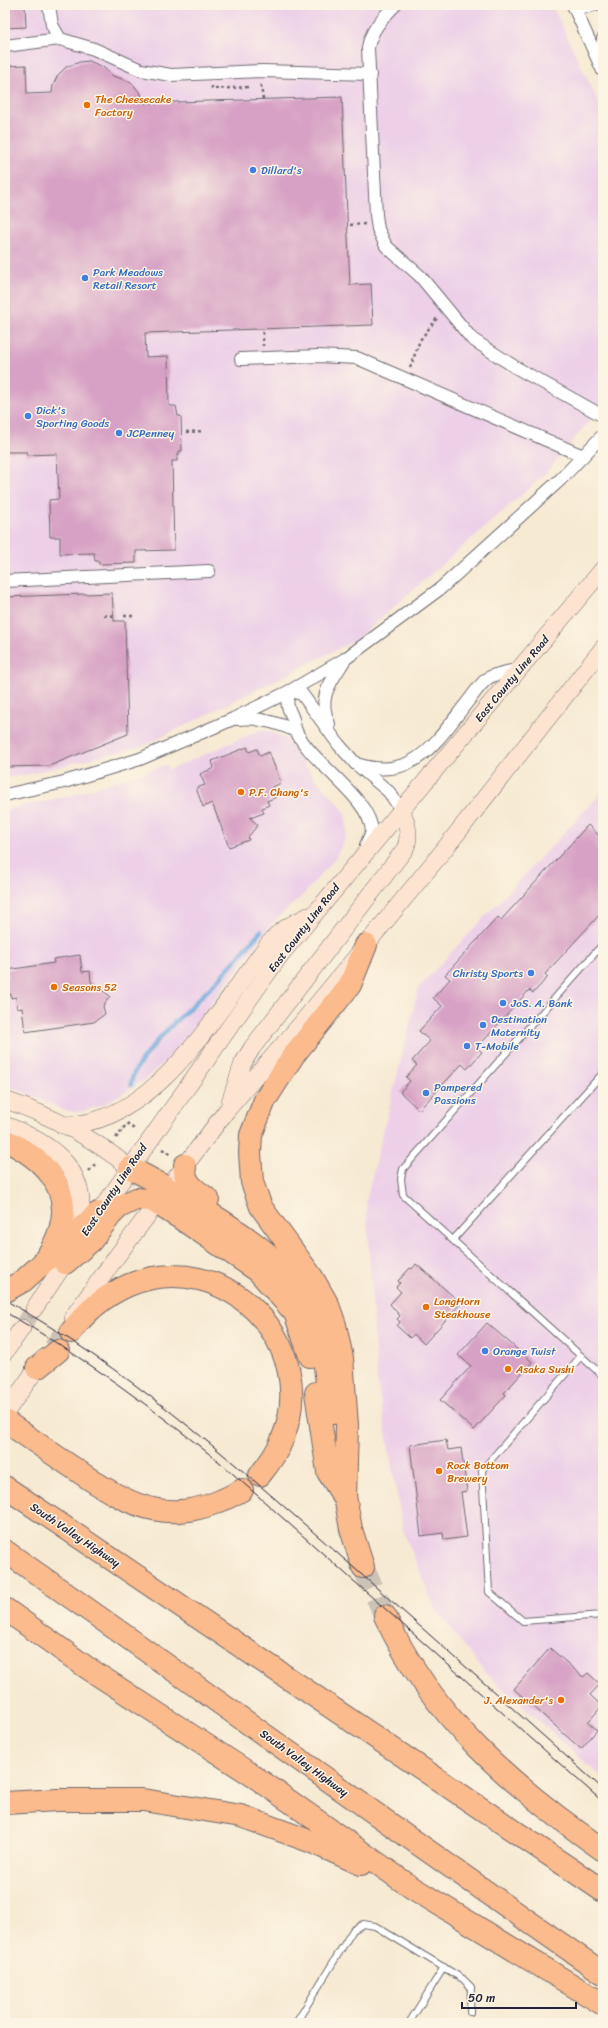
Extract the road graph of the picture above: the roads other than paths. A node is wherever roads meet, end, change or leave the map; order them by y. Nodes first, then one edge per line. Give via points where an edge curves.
1 (49, 5) edge
2 (395, 5) edge
3 (575, 5) edge
4 (594, 5) edge
5 (603, 39) edge
6 (60, 40) junction
7 (5, 46) edge
8 (602, 69) edge
9 (370, 74) junction
10 (241, 359) dead end
11 (603, 416) edge
12 (603, 435) edge
13 (583, 456) junction
14 (603, 569) edge
15 (209, 571) dead end
16 (5, 581) edge
17 (603, 648) edge
18 (345, 659) junction
19 (520, 669) junction
20 (290, 691) junction
21 (233, 719) junction
22 (296, 731) junction
23 (339, 745) junction
24 (356, 764) junction
25 (5, 795) edge
26 (402, 811) junction
27 (349, 872) junction
28 (318, 909) junction
29 (603, 944) edge
30 (366, 946) junction
31 (603, 1073) edge
32 (5, 1100) edge
33 (227, 1110) junction
34 (5, 1125) edge
35 (62, 1125) junction
36 (5, 1140) edge
37 (181, 1162) junction
38 (130, 1168) junction
39 (163, 1195) junction
40 (98, 1213) junction
41 (78, 1230) junction
42 (453, 1240) junction
43 (44, 1261) junction
44 (65, 1263) junction
45 (5, 1291) edge
46 (34, 1309) tunnel mouth
47 (22, 1328) tunnel mouth
48 (68, 1330) joint
49 (55, 1349) tunnel mouth
50 (5, 1352) edge
51 (581, 1356) junction
52 (37, 1368) joint
53 (603, 1376) edge
54 (333, 1410) junction
55 (6, 1416) edge
56 (260, 1476) dead end
57 (242, 1490) dead end
58 (13, 1493) edge
59 (345, 1499) junction
60 (5, 1551) edge
61 (364, 1567) tunnel mouth
62 (5, 1609) edge
63 (603, 1615) edge
64 (385, 1616) tunnel mouth
65 (5, 1803) edge
66 (603, 1850) edge
67 (411, 1887) junction
68 (603, 1891) edge
69 (444, 1967) junction
70 (603, 1973) edge
71 (603, 2004) edge
72 (470, 2012) dead end
73 (296, 2023) edge
74 (409, 2023) edge

1 - 6 street via 52,25
2 - 9 street via 377,24 370,36
3 - 4 street
3 - 8 street
5 - 8 street
6 - 7 street
6 - 9 street via 94,49 141,70 171,75 275,71
9 - 11 street via 378,229 386,246 420,276 472,339 515,367
10 - 13 street via 318,356 357,358
12 - 13 street
13 - 18 street via 441,588
14 - 19 main road, East County Line Road
15 - 16 street
17 - 30 main road
18 - 20 street
18 - 23 street via 323,702 324,714
19 - 24 street via 487,679 429,749 414,761 386,768
19 - 26 main road, East County Line Road
20 - 21 street
20 - 22 street via 287,705 294,719
20 - 23 street via 302,694
21 - 22 street via 263,719
21 - 25 street via 140,758 64,782
22 - 27 street via 322,765 362,805 370,819 372,832
23 - 24 street
24 - 26 street via 389,792
26 - 27 main road, East County Line Road
26 - 33 main road via 408,826 405,849 252,1048 242,1064
27 - 28 main road, East County Line Road
28 - 35 main road via 279,932 190,1051 160,1083 133,1102 108,1115 87,1122
28 - 38 main road, East County Line Road via 281,954
29 - 42 lane via 404,1169 403,1195
30 - 33 main road
30 - 59 highway via 350,985 293,1056 264,1100 251,1135 250,1153 252,1182 261,1207 312,1277 328,1305 335,1325 342,1358 347,1425
31 - 42 lane
32 - 35 main road via 24,1106
33 - 37 main road
34 - 41 main road via 44,1143 61,1158 72,1173 79,1187 82,1203 82,1218
35 - 38 main road via 107,1150
36 - 43 highway via 24,1149 46,1167 60,1191 62,1221 55,1243
37 - 39 main road
37 - 54 highway via 190,1185 258,1230 292,1261 312,1294 325,1329 334,1379
38 - 39 highway
38 - 40 main road, East County Line Road
39 - 44 highway via 141,1198 121,1206 90,1241
39 - 48 main road
39 - 54 highway via 251,1240 274,1257 296,1283 313,1313
39 - 59 highway via 255,1268 295,1313 311,1357 328,1472
40 - 41 highway
40 - 44 main road, East County Line Road
41 - 43 highway
41 - 44 main road
42 - 51 lane
43 - 45 highway via 23,1281
44 - 46 main road, East County Line Road
47 - 50 main road
48 - 56 highway via 112,1293 158,1277 186,1276 200,1279 217,1284 239,1296 265,1322 278,1341 290,1376 287,1427 277,1450
49 - 52 highway
51 - 53 lane
51 - 63 lane via 482,1470 489,1592 523,1621
52 - 55 main road
54 - 59 highway
55 - 57 highway via 49,1452 121,1499 154,1510 176,1512 207,1507
58 - 68 highway, South Valley Highway
59 - 61 highway via 351,1529
60 - 70 highway, South Valley Highway via 447,1866
62 - 67 highway via 86,1668 258,1779
64 - 66 highway via 421,1679 479,1751 540,1803
65 - 67 highway via 143,1800 241,1816 312,1842
67 - 71 highway
69 - 72 lane via 463,1978 471,1987
69 - 73 lane via 374,1926 363,1924 353,1930
69 - 74 lane

